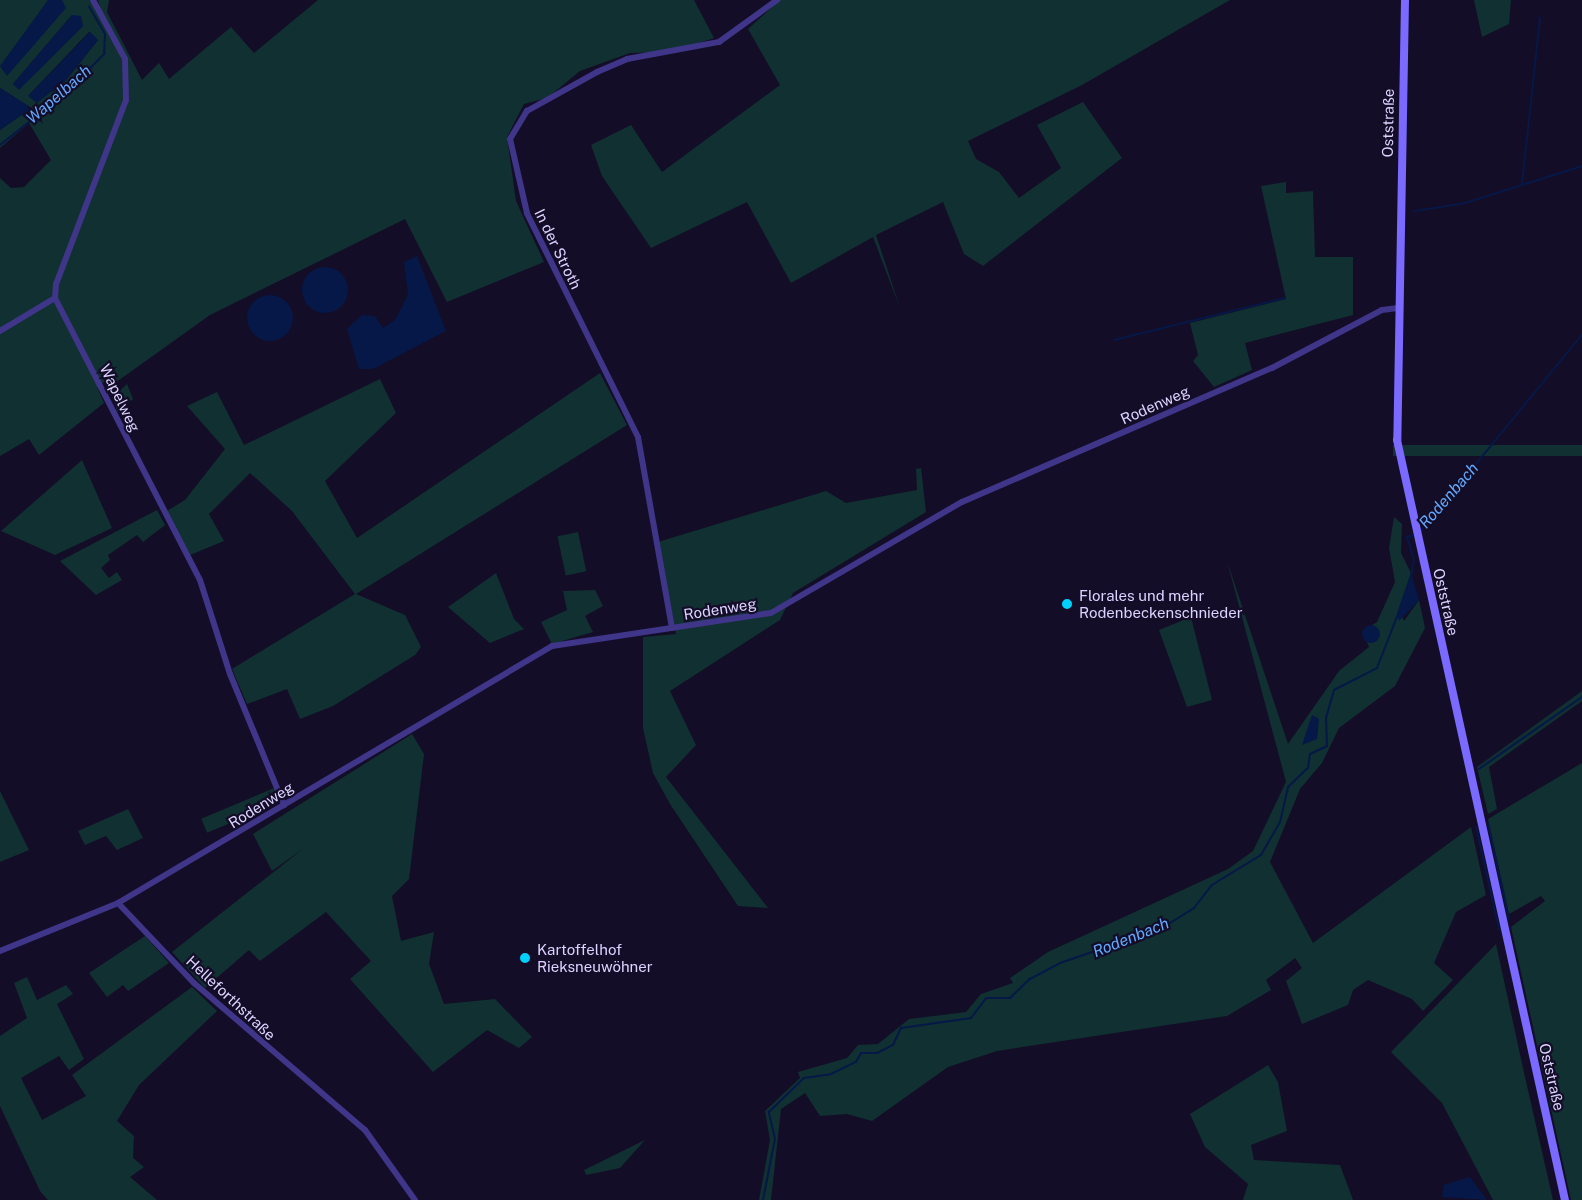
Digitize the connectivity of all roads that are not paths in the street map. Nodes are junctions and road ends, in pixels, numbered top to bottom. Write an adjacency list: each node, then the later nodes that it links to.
1 (777, 0): 7 (street, In der Stroth)
2 (1405, 0): 5 (main road, Oststraße)
3 (94, 3): 4 (street)
4 (55, 298): 6 (street); 8 (street, Wapelweg)
5 (1398, 308): 7 (street, Rodenweg); 12 (main road, Oststraße)
6 (0, 331)
7 (672, 628): 8 (street, Rodenweg)
8 (284, 805): 9 (street, Rodenweg)
9 (118, 903): 10 (street); 11 (street, Helleforthstraße)
10 (0, 951)
11 (415, 1200)
12 (1565, 1200)

